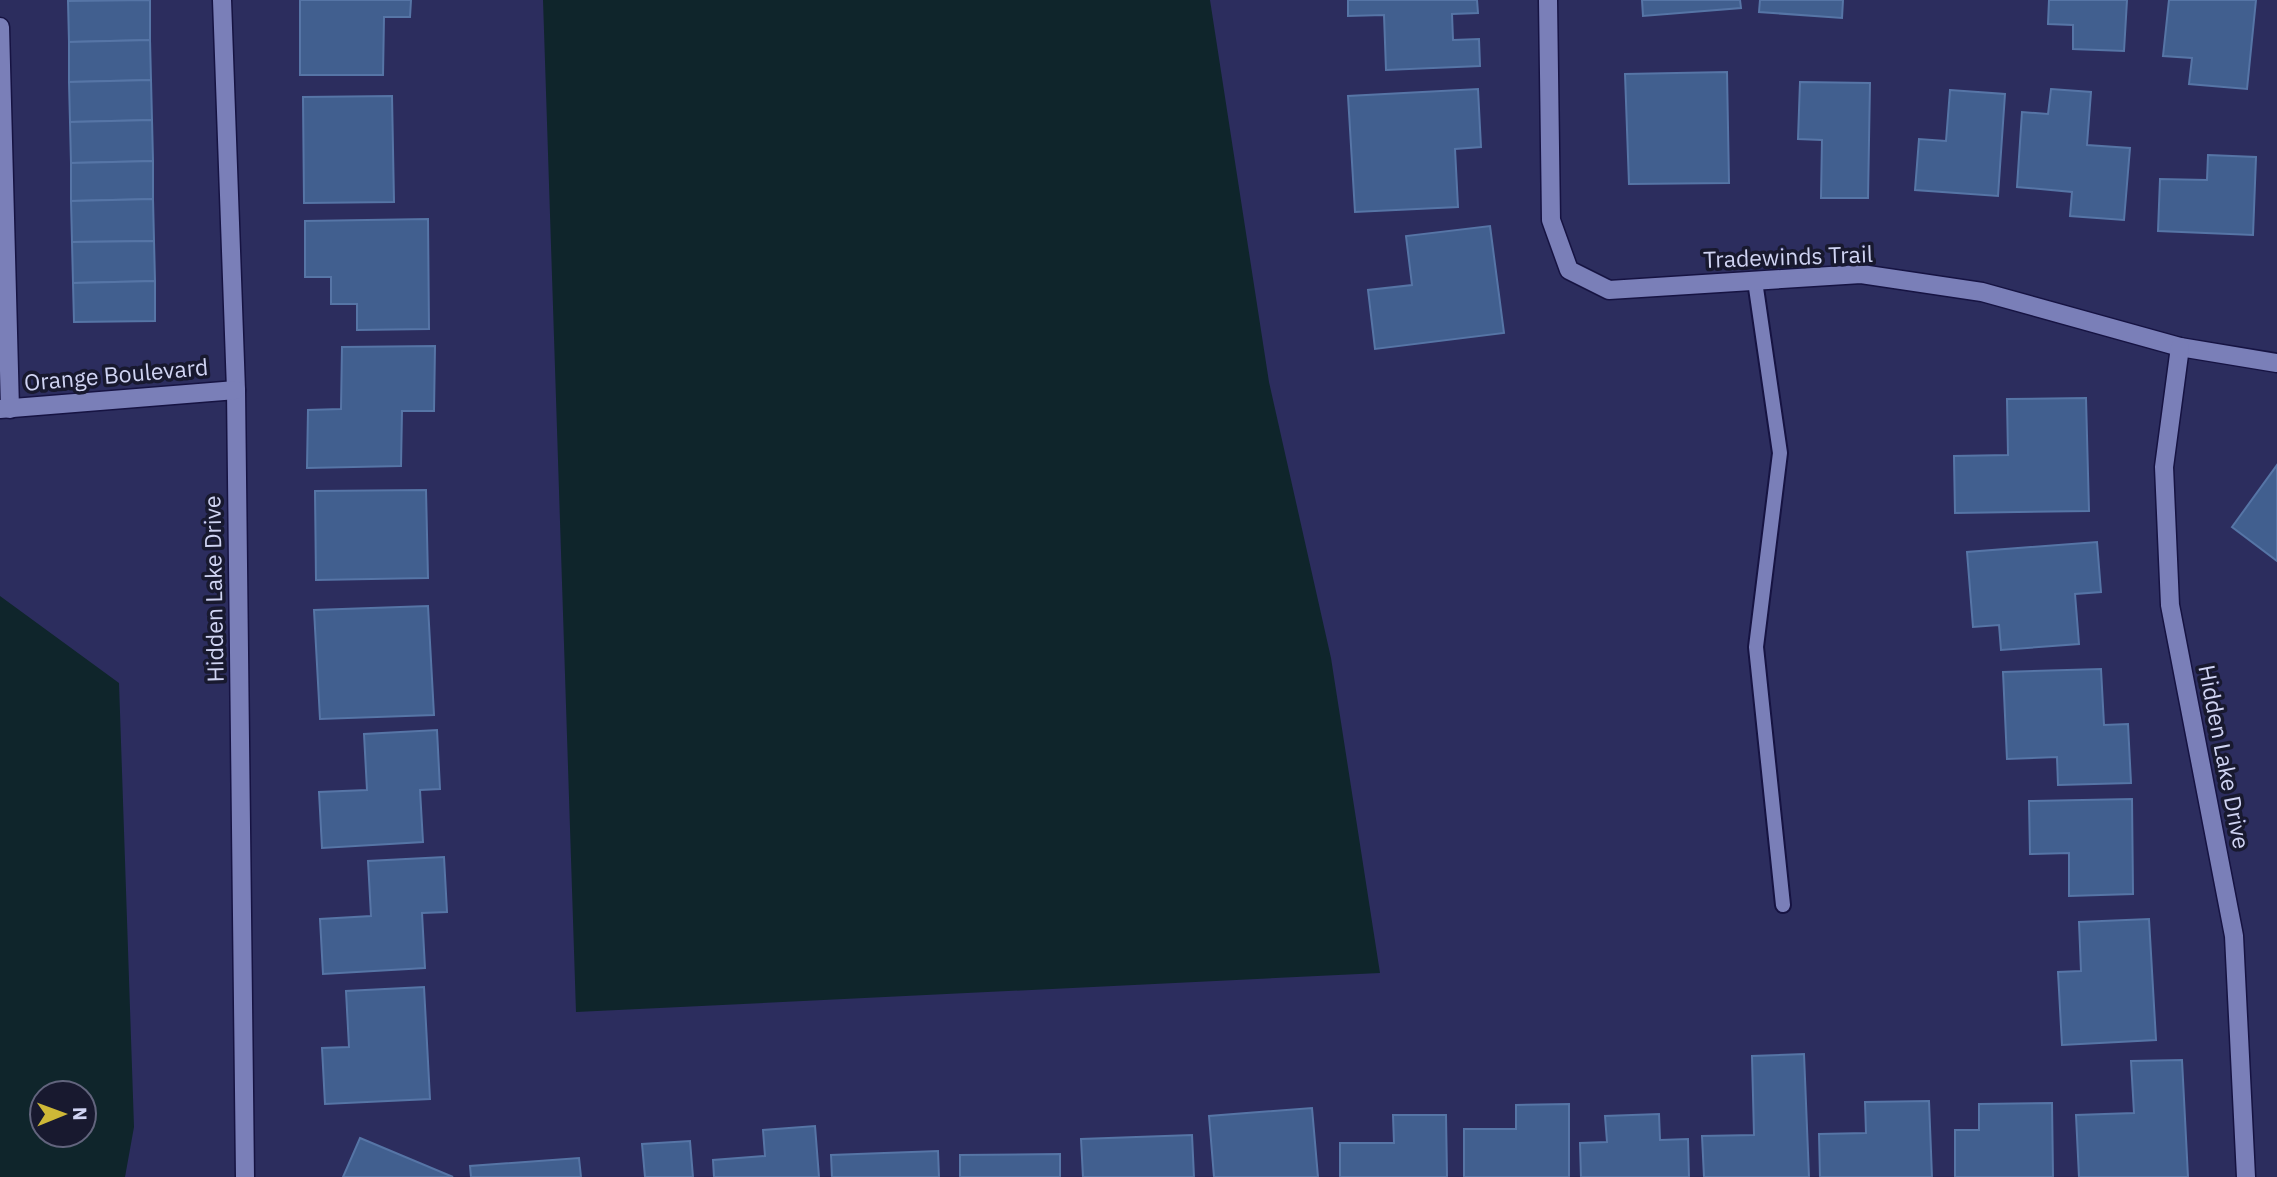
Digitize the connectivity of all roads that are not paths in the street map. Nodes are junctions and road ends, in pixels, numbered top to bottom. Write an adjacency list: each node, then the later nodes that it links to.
1 (222, 0): 7 (street, Hidden Lake Drive)
2 (1548, 0): 4 (street, Tradewinds Trail)
3 (0, 27): 8 (street)
4 (1755, 281): 5 (street, Tradewinds Trail); 9 (lane)
5 (2180, 346): 6 (street, Tradewinds Trail); 11 (street, Hidden Lake Drive)
6 (2277, 363)
7 (236, 390): 8 (street, Orange Boulevard); 10 (street, Hidden Lake Drive)
8 (5, 409)
9 (1783, 905)
10 (244, 1177)
11 (2246, 1177)

